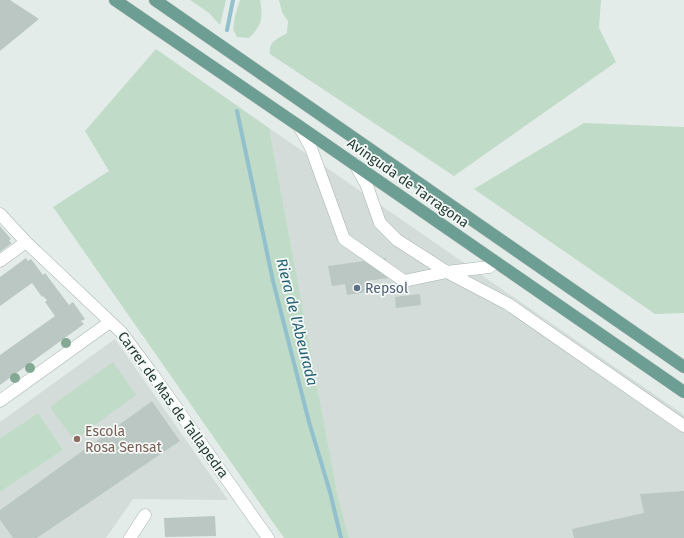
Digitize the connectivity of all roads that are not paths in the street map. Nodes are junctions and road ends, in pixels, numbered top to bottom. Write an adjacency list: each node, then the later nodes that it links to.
1 (115, 0): 3 (main road, Avinguda de Tarragona)
2 (155, 0): 11 (main road, Avinguda de Tarragona)
3 (299, 126): 4 (main road, Avinguda de Tarragona); 9 (street)
4 (355, 164): 8 (main road, Avinguda de Tarragona); 9 (street)
5 (0, 214): 6 (street, Carrer de Mas de Tallapedra)
6 (26, 242): 7 (street); 10 (street, Carrer de Mas de Tallapedra)
7 (0, 261)
8 (496, 262): 9 (street); 12 (main road, Avinguda de Tarragona)
9 (447, 272): 14 (street)
10 (110, 322): 13 (street); 17 (street, Carrer de Mas de Tallapedra)
11 (684, 367)
12 (684, 392)
13 (0, 401)
14 (684, 426)
15 (145, 515): 16 (street)
16 (130, 538)
17 (268, 538)

